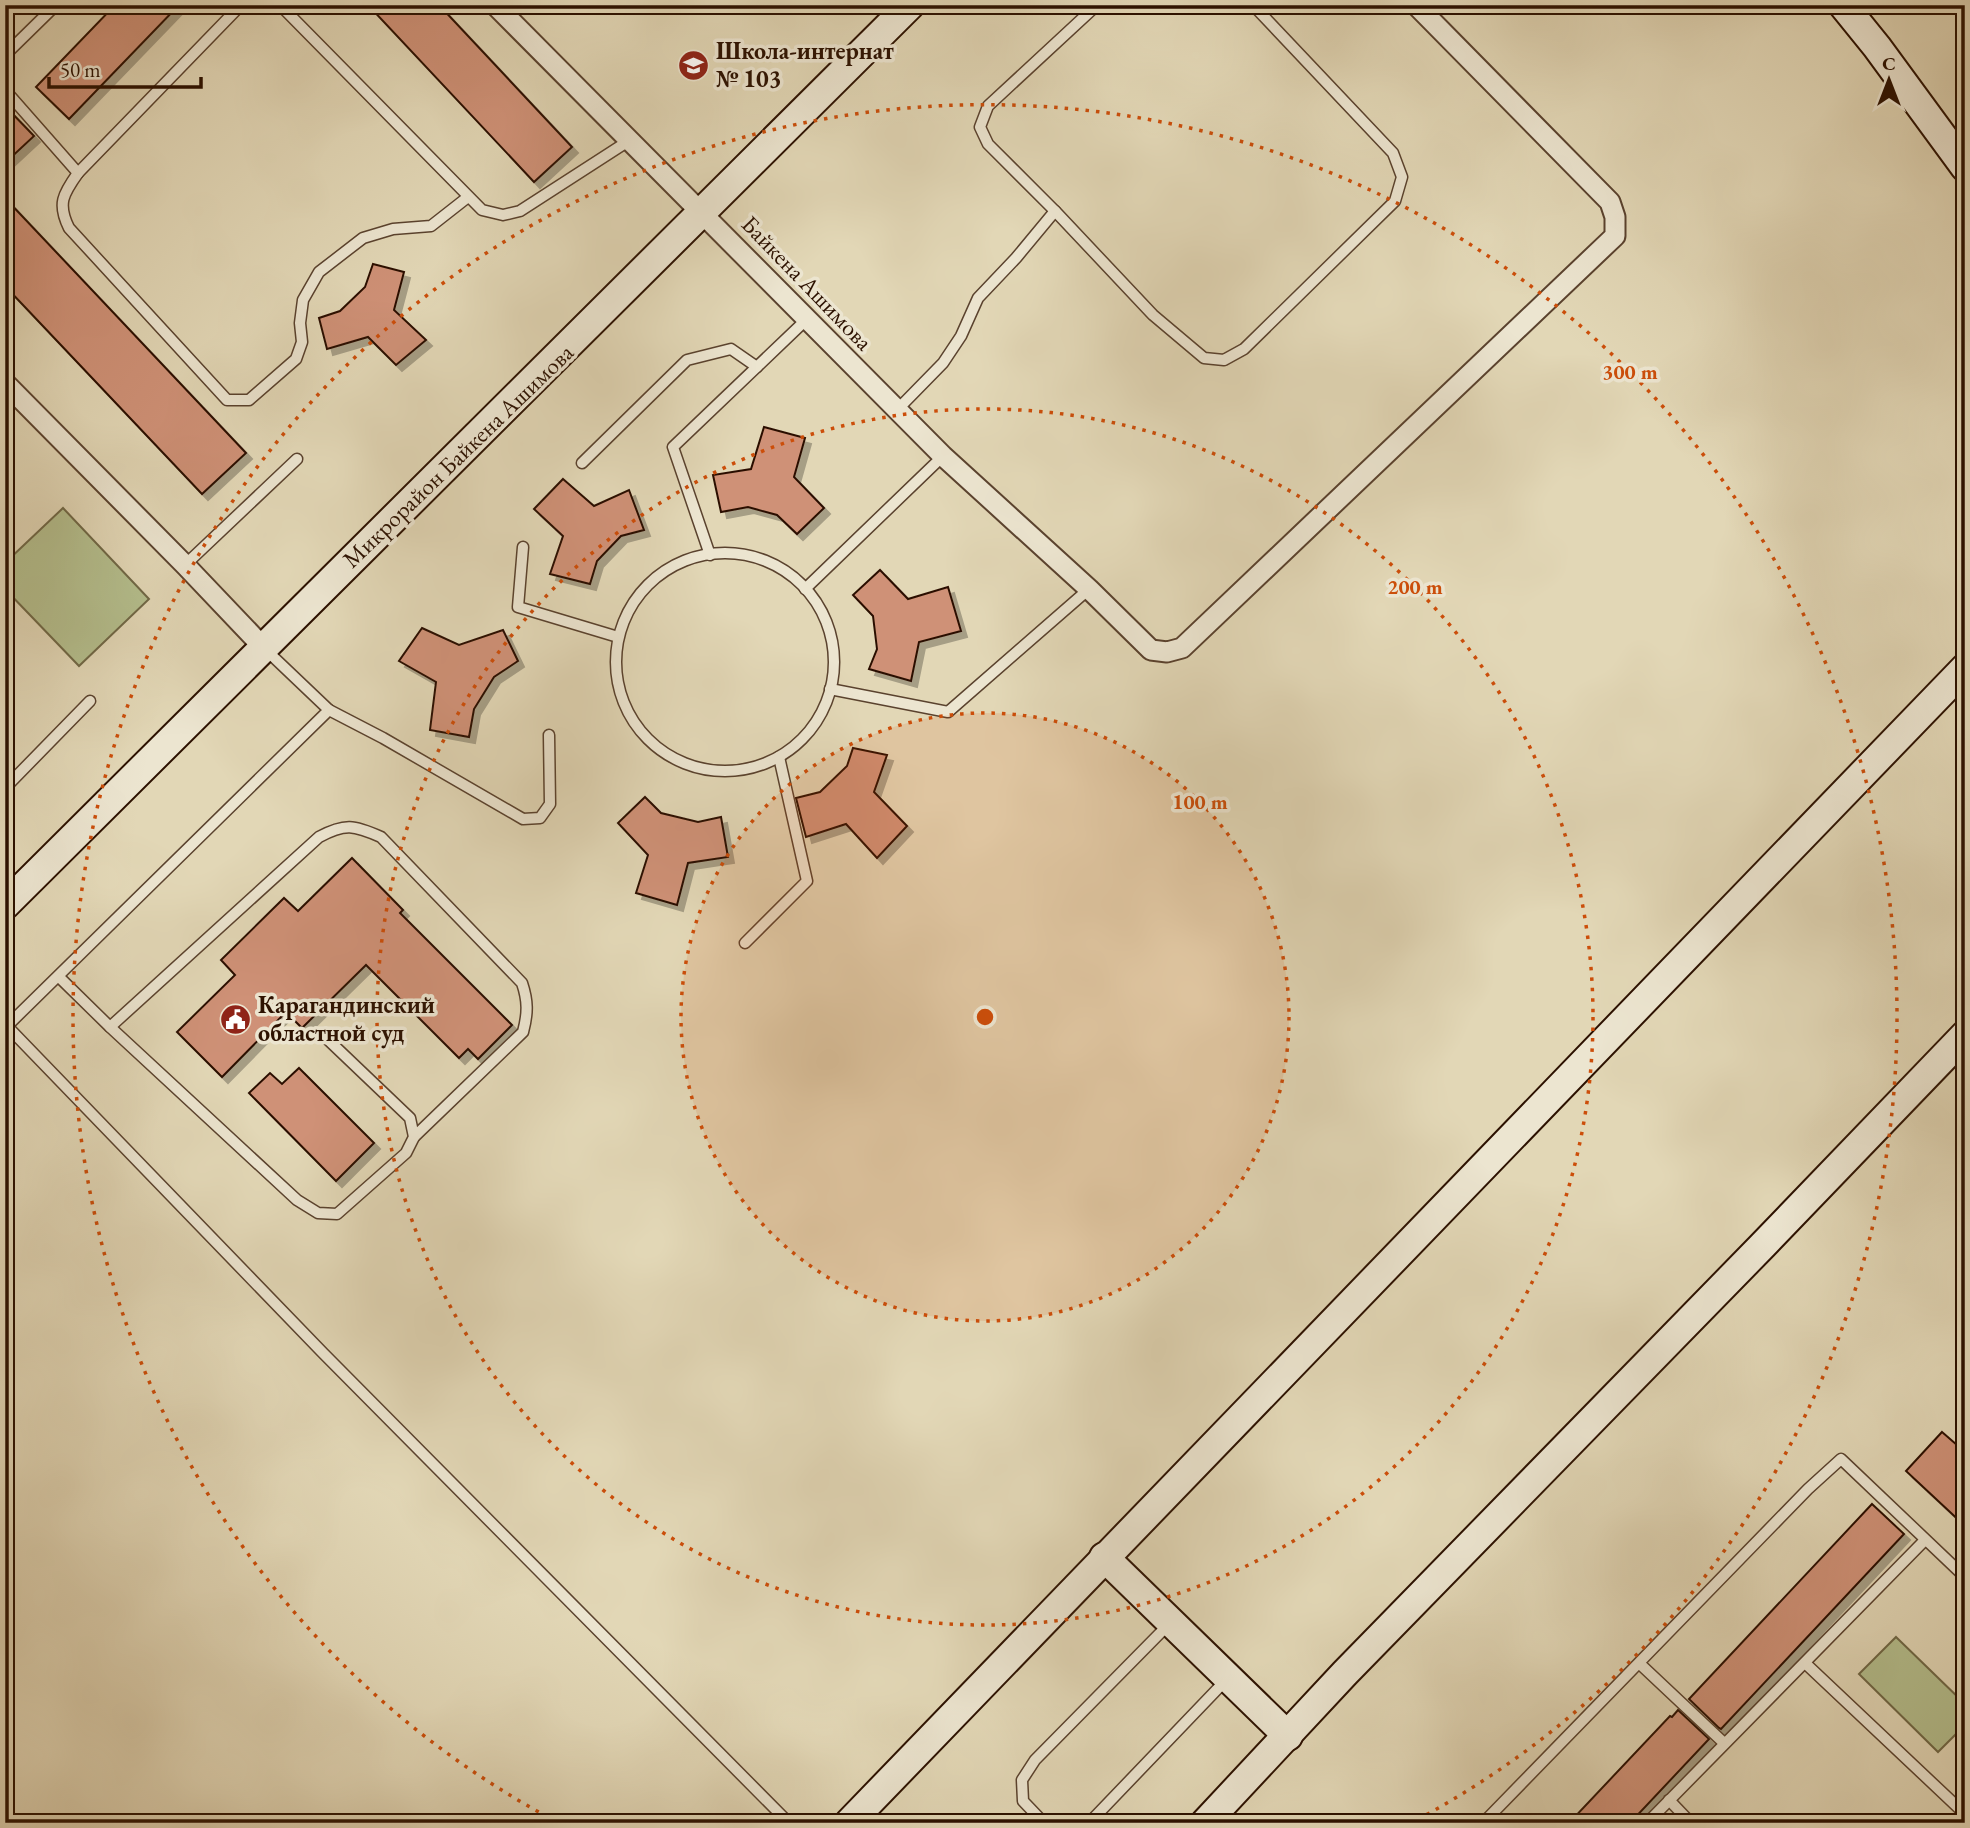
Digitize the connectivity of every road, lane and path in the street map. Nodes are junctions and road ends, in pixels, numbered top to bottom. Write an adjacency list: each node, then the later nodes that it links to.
1 (55, 5): 11 (lane)
2 (241, 5): 10 (lane)
3 (280, 5): 16 (lane)
4 (495, 5): 13 (street, Байкена Ашимова)
5 (909, 5): 18 (main road, Микрорайон Байкена Ашимова)
6 (1097, 5): 17 (lane)
7 (1253, 5): 17 (lane)
8 (1416, 5): 30 (street, Байкена Ашимова)
9 (1843, 5): 14 (main road)
10 (229, 9): 15 (lane)
11 (5, 55)
12 (5, 90): 15 (lane)
13 (631, 140): 16 (lane); 18 (street, Байкена Ашимова)
14 (1965, 167)
15 (78, 173): 16 (lane)
16 (468, 197)
17 (1055, 211): 22 (lane)
18 (703, 213): 19 (street, Байкена Ашимова); 32 (main road, Микрорайон Байкена Ашимова)
19 (807, 319): 20 (lane); 22 (street, Байкена Ашимова)
20 (757, 367): 25 (lane); 27 (lane)
21 (5, 383): 28 (street)
22 (897, 410): 23 (street, Байкена Ашимова)
23 (943, 456): 29 (lane); 30 (street, Байкена Ашимова)
24 (297, 459): 28 (lane)
25 (582, 463)
26 (523, 547): 31 (lane)
27 (709, 555): 29 (lane); 31 (lane)
28 (185, 565): 32 (street)
29 (805, 589): 34 (lane)
30 (1089, 589): 34 (lane)
31 (618, 637): 38 (lane)
32 (263, 647): 36 (lane); 40 (main road, Микрорайон Байкена Ашимова)
33 (1965, 668): 49 (main road)
34 (830, 689): 38 (lane)
35 (90, 701): 39 (lane)
36 (329, 710): 37 (lane); 42 (lane)
37 (549, 735)
38 (779, 757): 41 (lane)
39 (5, 788)
40 (5, 905)
41 (745, 943)
42 (59, 977): 43 (lane); 44 (lane)
43 (6, 1025): 59 (lane)
44 (110, 1027): 47 (lane); 47 (lane)
45 (323, 1035): 47 (lane)
46 (1965, 1035): 55 (main road)
47 (414, 1137)
48 (1925, 1540): 50 (lane); 52 (lane); 53 (lane)
49 (1104, 1557): 51 (main road); 60 (main road)
50 (1965, 1577)
51 (1171, 1622): 54 (main road); 61 (lane)
52 (1805, 1663): 56 (lane); 58 (lane)
53 (1640, 1664): 56 (lane); 64 (lane)
54 (1228, 1678): 55 (main road); 62 (lane)
55 (1288, 1736): 63 (main road)
56 (1724, 1743): 57 (lane)
57 (1669, 1800): 65 (lane); 66 (lane)
58 (1965, 1814)
59 (789, 1823)
60 (849, 1823)
61 (1044, 1823)
62 (1089, 1823)
63 (1205, 1823)
64 (1483, 1823)
65 (1647, 1823)
66 (1691, 1823)

